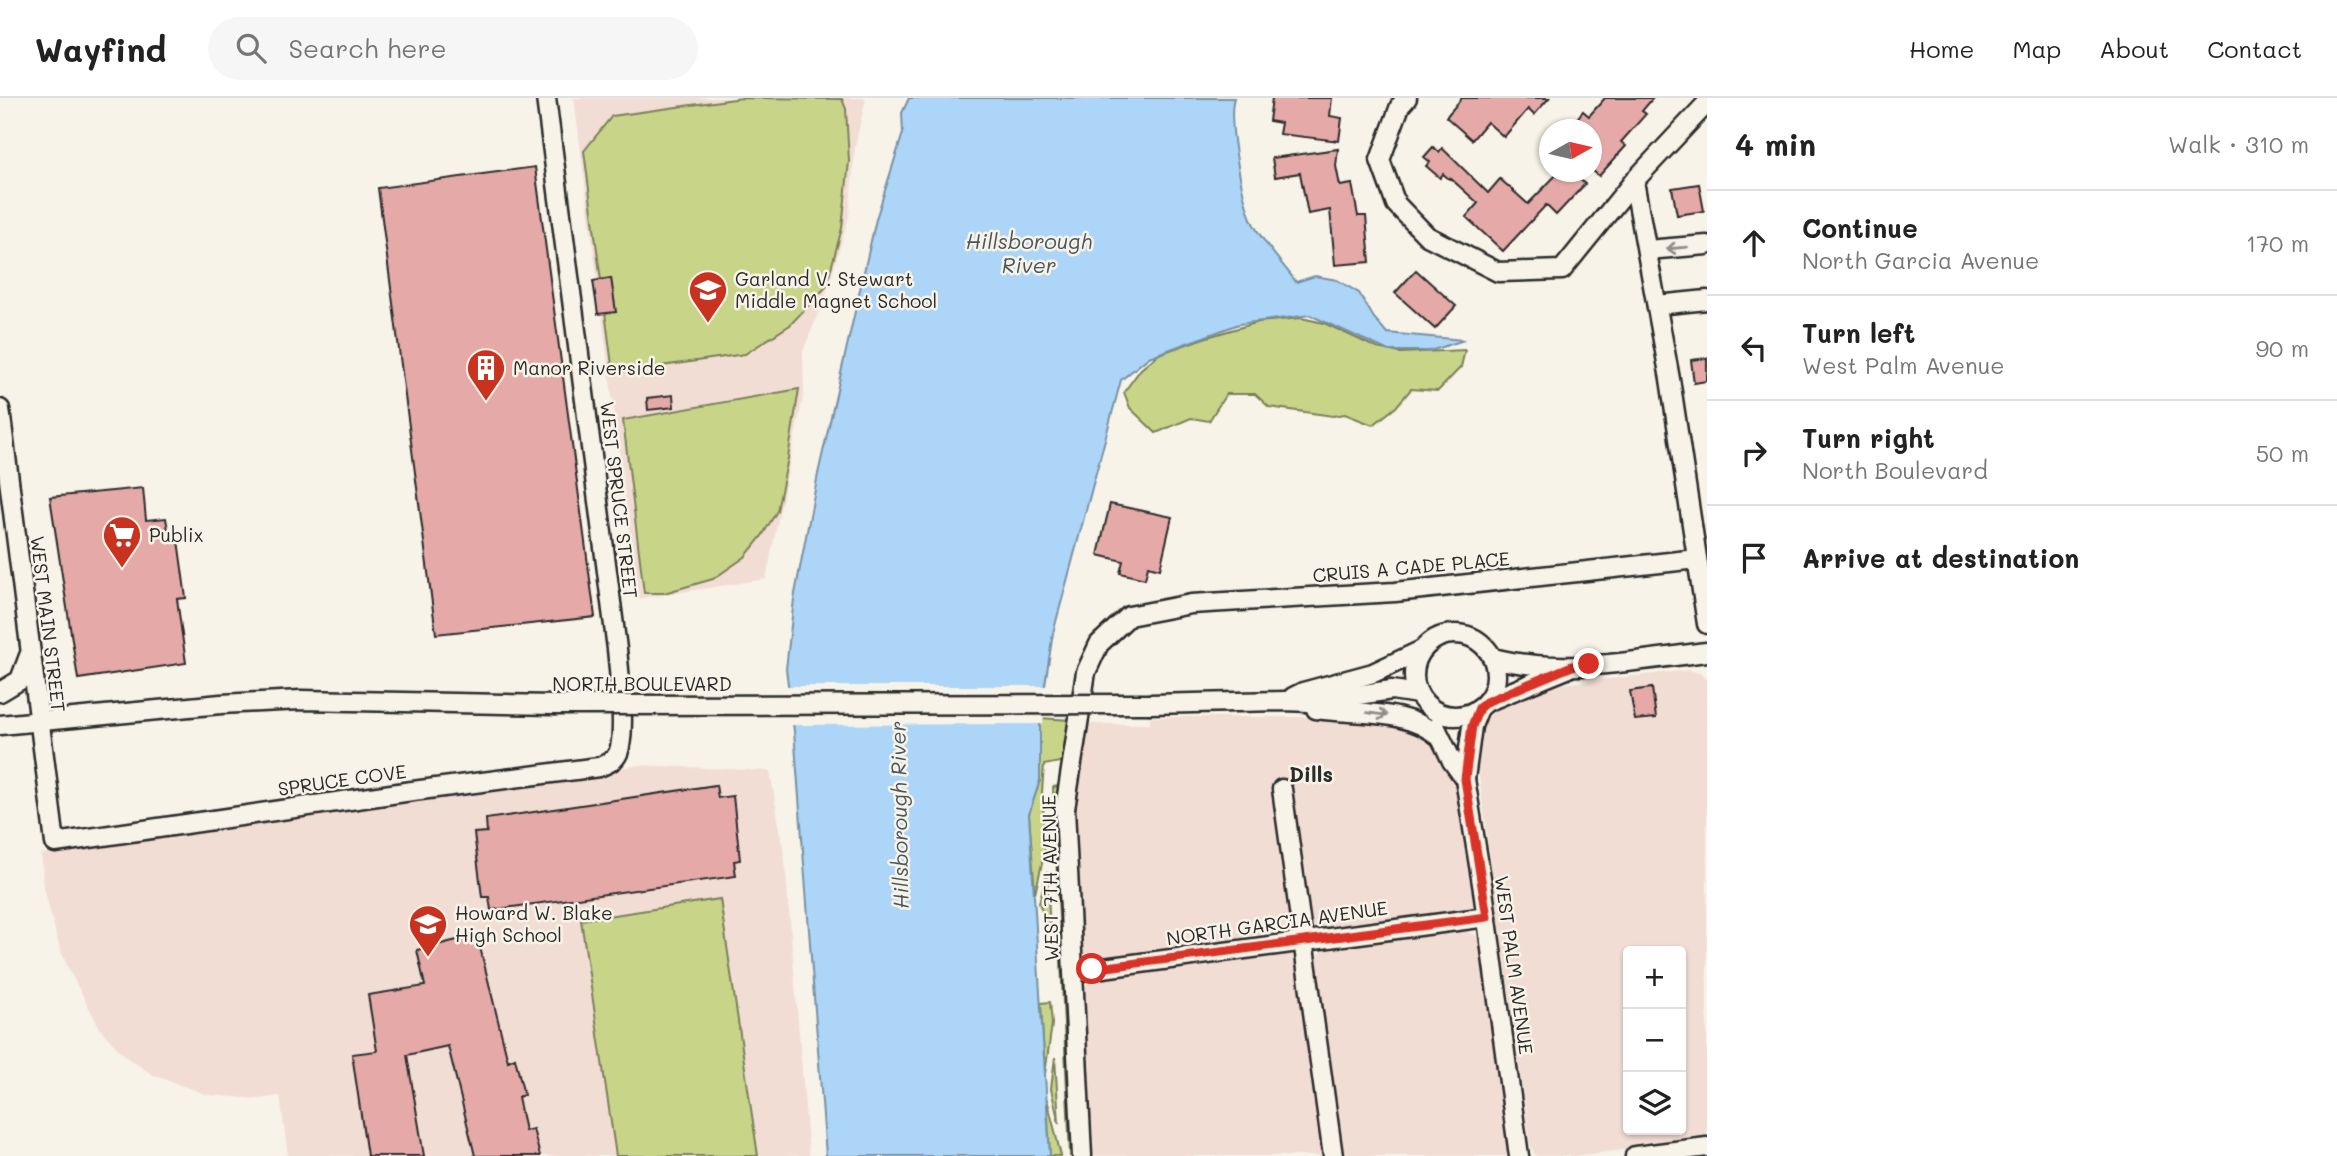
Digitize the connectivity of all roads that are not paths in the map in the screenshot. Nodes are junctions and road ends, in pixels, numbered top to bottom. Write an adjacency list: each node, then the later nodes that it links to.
1 (546, 98): 25 (street, WEST SPRUCE STREET)
2 (1407, 98): 4 (street)
3 (1707, 103): 4 (street)
4 (1634, 181): 6 (street)
5 (1707, 245): 6 (street, one-way to 6)
6 (1647, 250): 8 (street)
7 (1707, 300): 8 (street)
8 (1657, 304): 10 (street)
9 (0, 409): 13 (street, WEST MAIN STREET)
10 (1697, 559): 11 (street, CRUIS A CADE PLACE); 12 (street)
11 (1129, 616): 31 (street, WEST 7TH AVENUE)
12 (1707, 624)
13 (31, 649): 18 (street); 22 (street, WEST MAIN STREET)
14 (1420, 651): 16 (street); 19 (street); 20 (street, NORTH BOULEVARD)
15 (1707, 652): 17 (street)
16 (1493, 658): 17 (street); 21 (street)
17 (1572, 666): 21 (street)
18 (0, 692)
19 (1422, 699): 20 (street, NORTH BOULEVARD); 21 (street); 24 (street, WEST PALM AVENUE)
20 (1285, 701): 22 (street, NORTH BOULEVARD, bridge); 24 (street, one-way to 24)
21 (1483, 705): 26 (street, WEST PALM AVENUE)
22 (39, 722): 23 (street, NORTH BOULEVARD); 28 (street, WEST MAIN STREET)
23 (0, 726)
24 (1440, 737): 26 (street, WEST PALM AVENUE)
25 (620, 742): 28 (street, SPRUCE COVE)
26 (1465, 779): 29 (street, WEST PALM AVENUE)
27 (1282, 789): 30 (street)
28 (55, 844)
29 (1487, 917): 30 (street, NORTH GARCIA AVENUE); 35 (street, WEST PALM AVENUE)
30 (1303, 941): 31 (street, NORTH GARCIA AVENUE); 34 (street)
31 (1073, 972): 33 (street, WEST 7TH AVENUE)
32 (1707, 1147): 36 (street)
33 (1082, 1156)
34 (1334, 1156)
35 (1519, 1156)
36 (1635, 1156)

